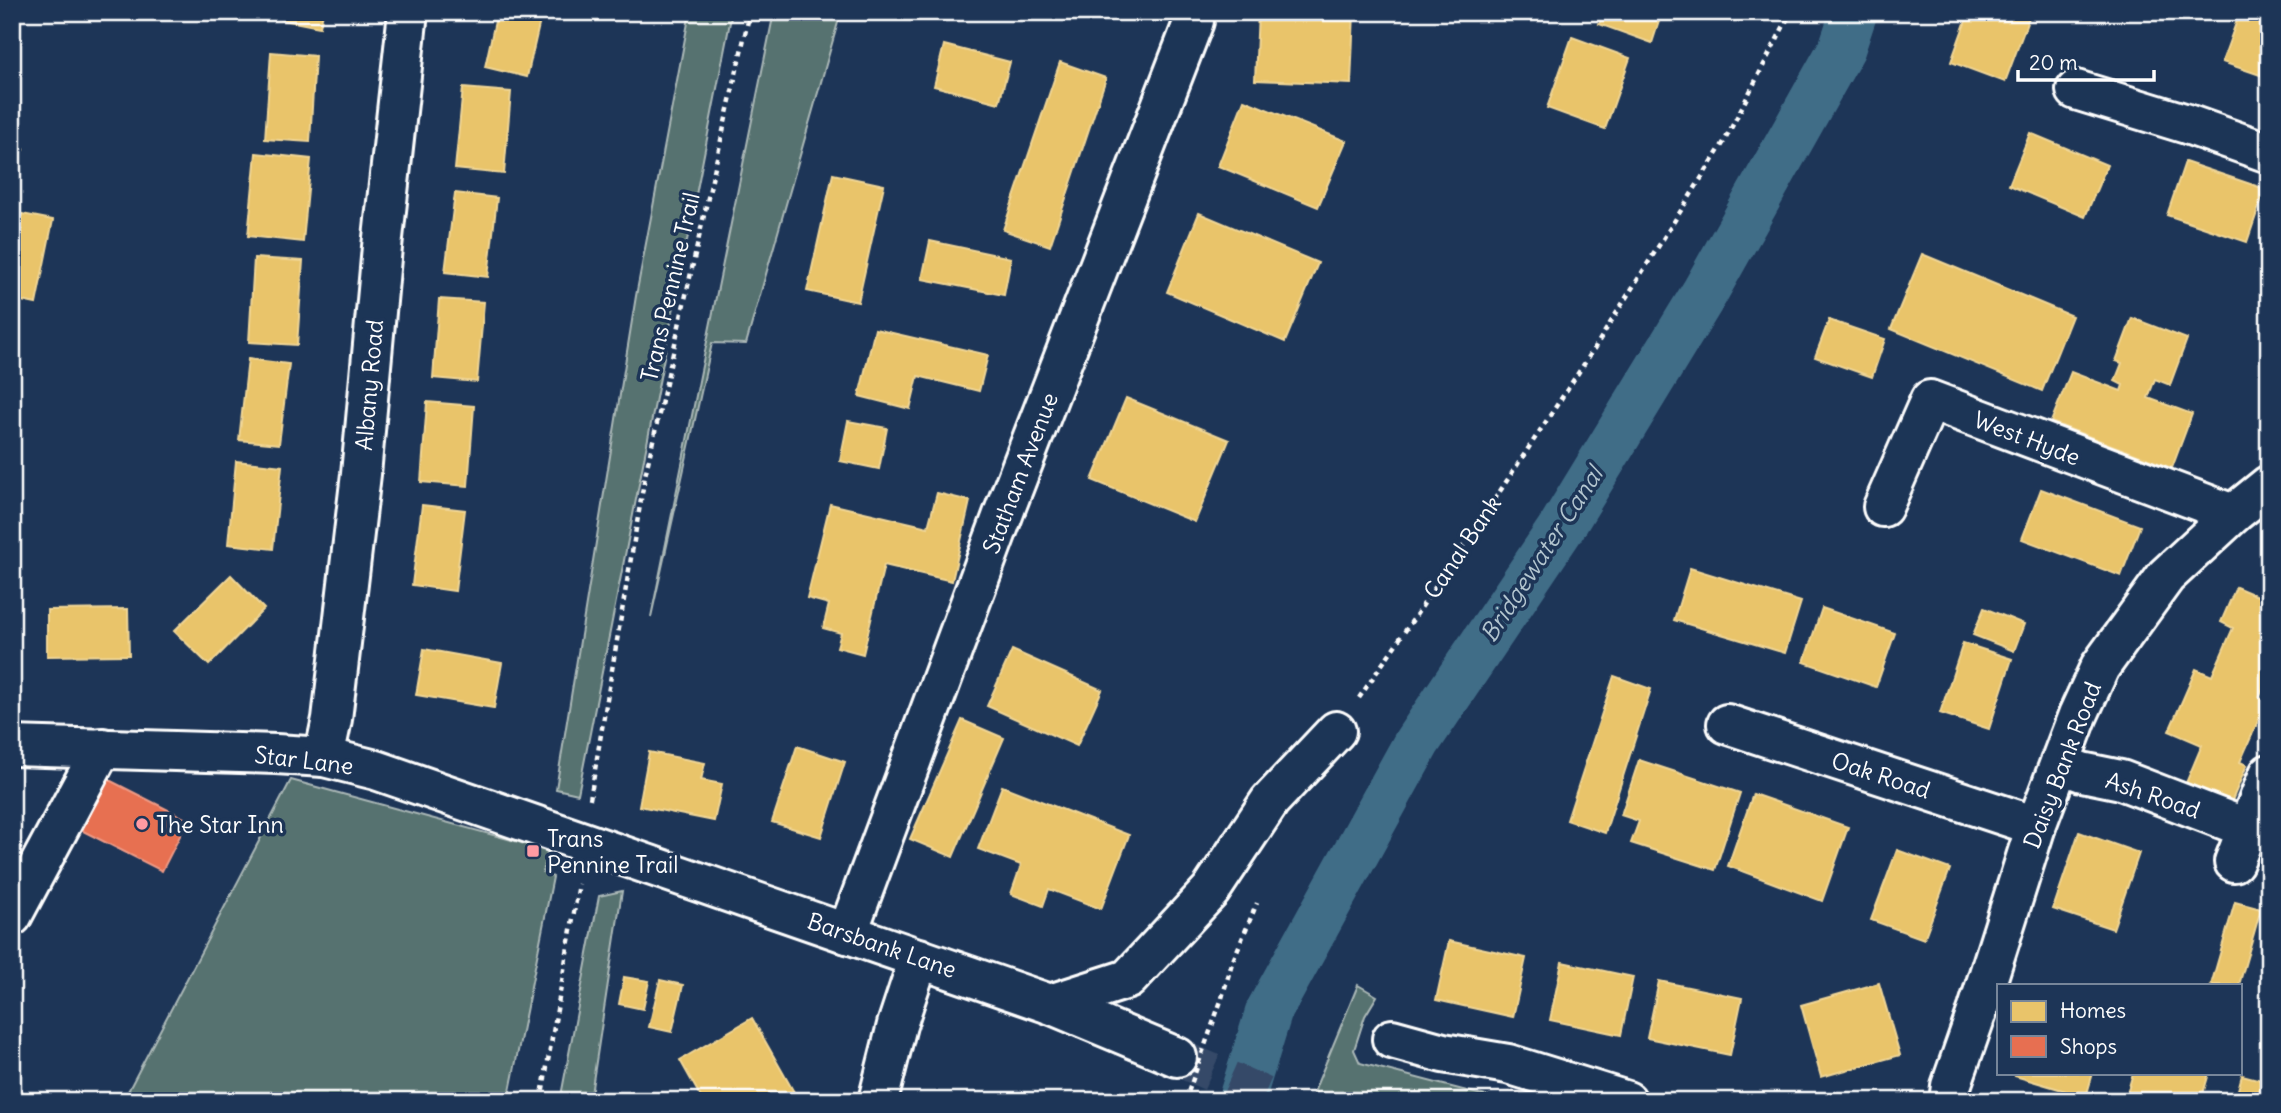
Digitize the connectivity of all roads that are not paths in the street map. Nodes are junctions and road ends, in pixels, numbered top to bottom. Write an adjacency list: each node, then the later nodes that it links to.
1 (408, 12): 12 (street, Albany Road)
2 (1194, 12): 18 (street, Statham Avenue)
3 (2076, 90): 4 (street)
4 (2269, 153)
5 (2269, 485): 7 (street, Daisy Bank Road)
6 (1883, 507): 7 (street, West Hyde)
7 (2233, 514): 13 (street, Daisy Bank Road)
8 (1727, 724): 16 (street, Oak Road)
9 (1336, 732): 20 (street)
10 (12, 746): 11 (street, Star Lane)
11 (102, 748): 12 (street, Star Lane); 17 (street)
12 (324, 757): 15 (street, Star Lane)
13 (2060, 764): 14 (street, Ash Road); 16 (street, Daisy Bank Road)
14 (2269, 774)
15 (586, 824): 18 (street, Barsbank Lane)
16 (2036, 826): 25 (street, Daisy Bank Road)
17 (12, 916)
18 (848, 934): 19 (street, Barsbank Lane)
19 (919, 958): 20 (street, Barsbank Lane); 23 (street)
20 (1051, 1004): 22 (street, Barsbank Lane)
21 (1392, 1039): 24 (street)
22 (1177, 1057)
23 (878, 1101)
24 (1627, 1101)
25 (1949, 1101)

